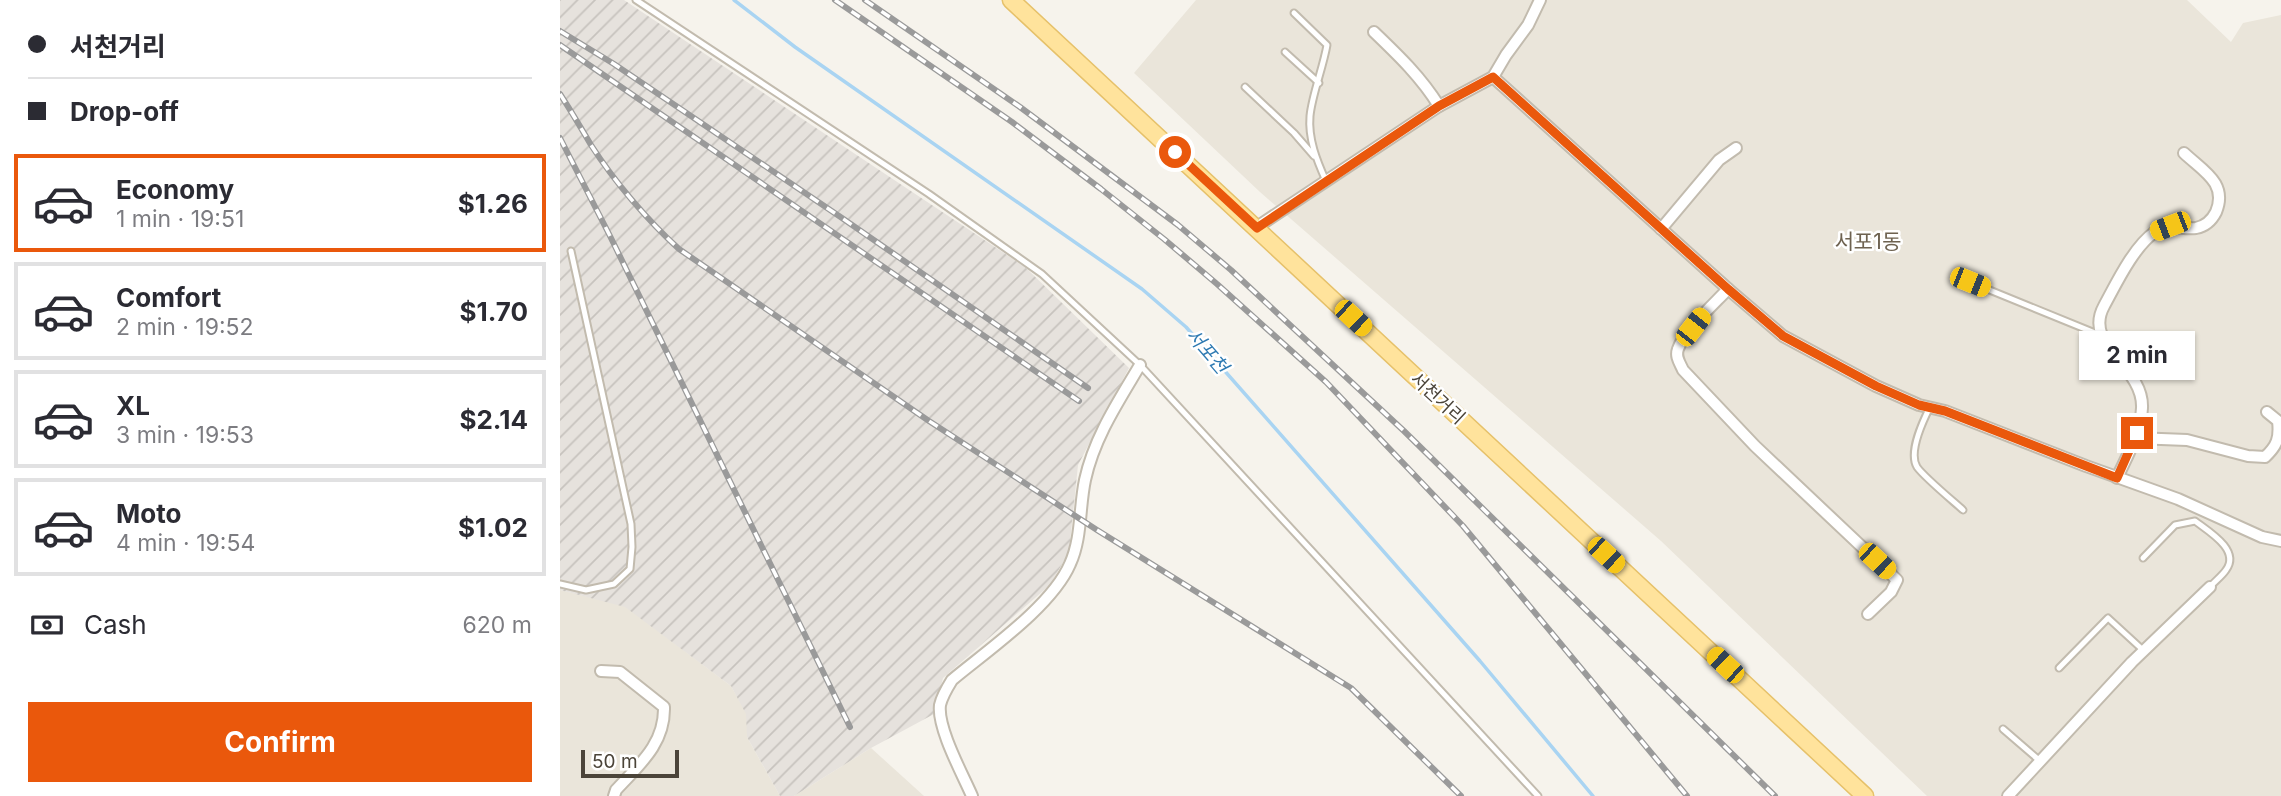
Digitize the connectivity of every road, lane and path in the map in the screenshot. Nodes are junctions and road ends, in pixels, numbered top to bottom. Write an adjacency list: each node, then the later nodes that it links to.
1 (636, 0): 21 (lane)
2 (1011, 0): 15 (main road, 서천거리)
3 (1540, 0): 7 (street)
4 (1294, 13): 8 (lane)
5 (1374, 32): 10 (street)
6 (1285, 52): 8 (lane)
7 (1493, 77): 10 (street); 16 (street)
8 (1319, 83): 13 (lane)
9 (1245, 87): 13 (lane)
10 (1439, 106): 14 (street)
11 (1736, 148): 16 (street)
12 (2184, 153): 20 (street)
13 (1316, 158): 14 (lane)
14 (1326, 181): 15 (street)
15 (1257, 228): 40 (main road, 서천거리)
16 (1661, 229): 19 (street)
17 (571, 251): 29 (lane)
18 (1970, 282): 20 (lane)
19 (1728, 289): 22 (street); 31 (street)
20 (2100, 335): 24 (street)
21 (1140, 365): 38 (street); 39 (lane)
22 (1930, 407): 25 (street); 26 (lane)
23 (2267, 412): 24 (street)
24 (2135, 438): 25 (street)
25 (2117, 478): 27 (street)
26 (1963, 510)
27 (2281, 541)
28 (2143, 558): 30 (lane)
29 (560, 584)
30 (2210, 587): 32 (street)
31 (1868, 614)
32 (2144, 651): 33 (lane); 36 (street)
33 (2059, 668)
34 (601, 671): 37 (street)
35 (2003, 729): 36 (lane)
36 (2040, 761): 41 (street)
37 (614, 796)
38 (972, 796)
39 (1538, 796)
40 (1864, 796)
41 (2008, 796)

